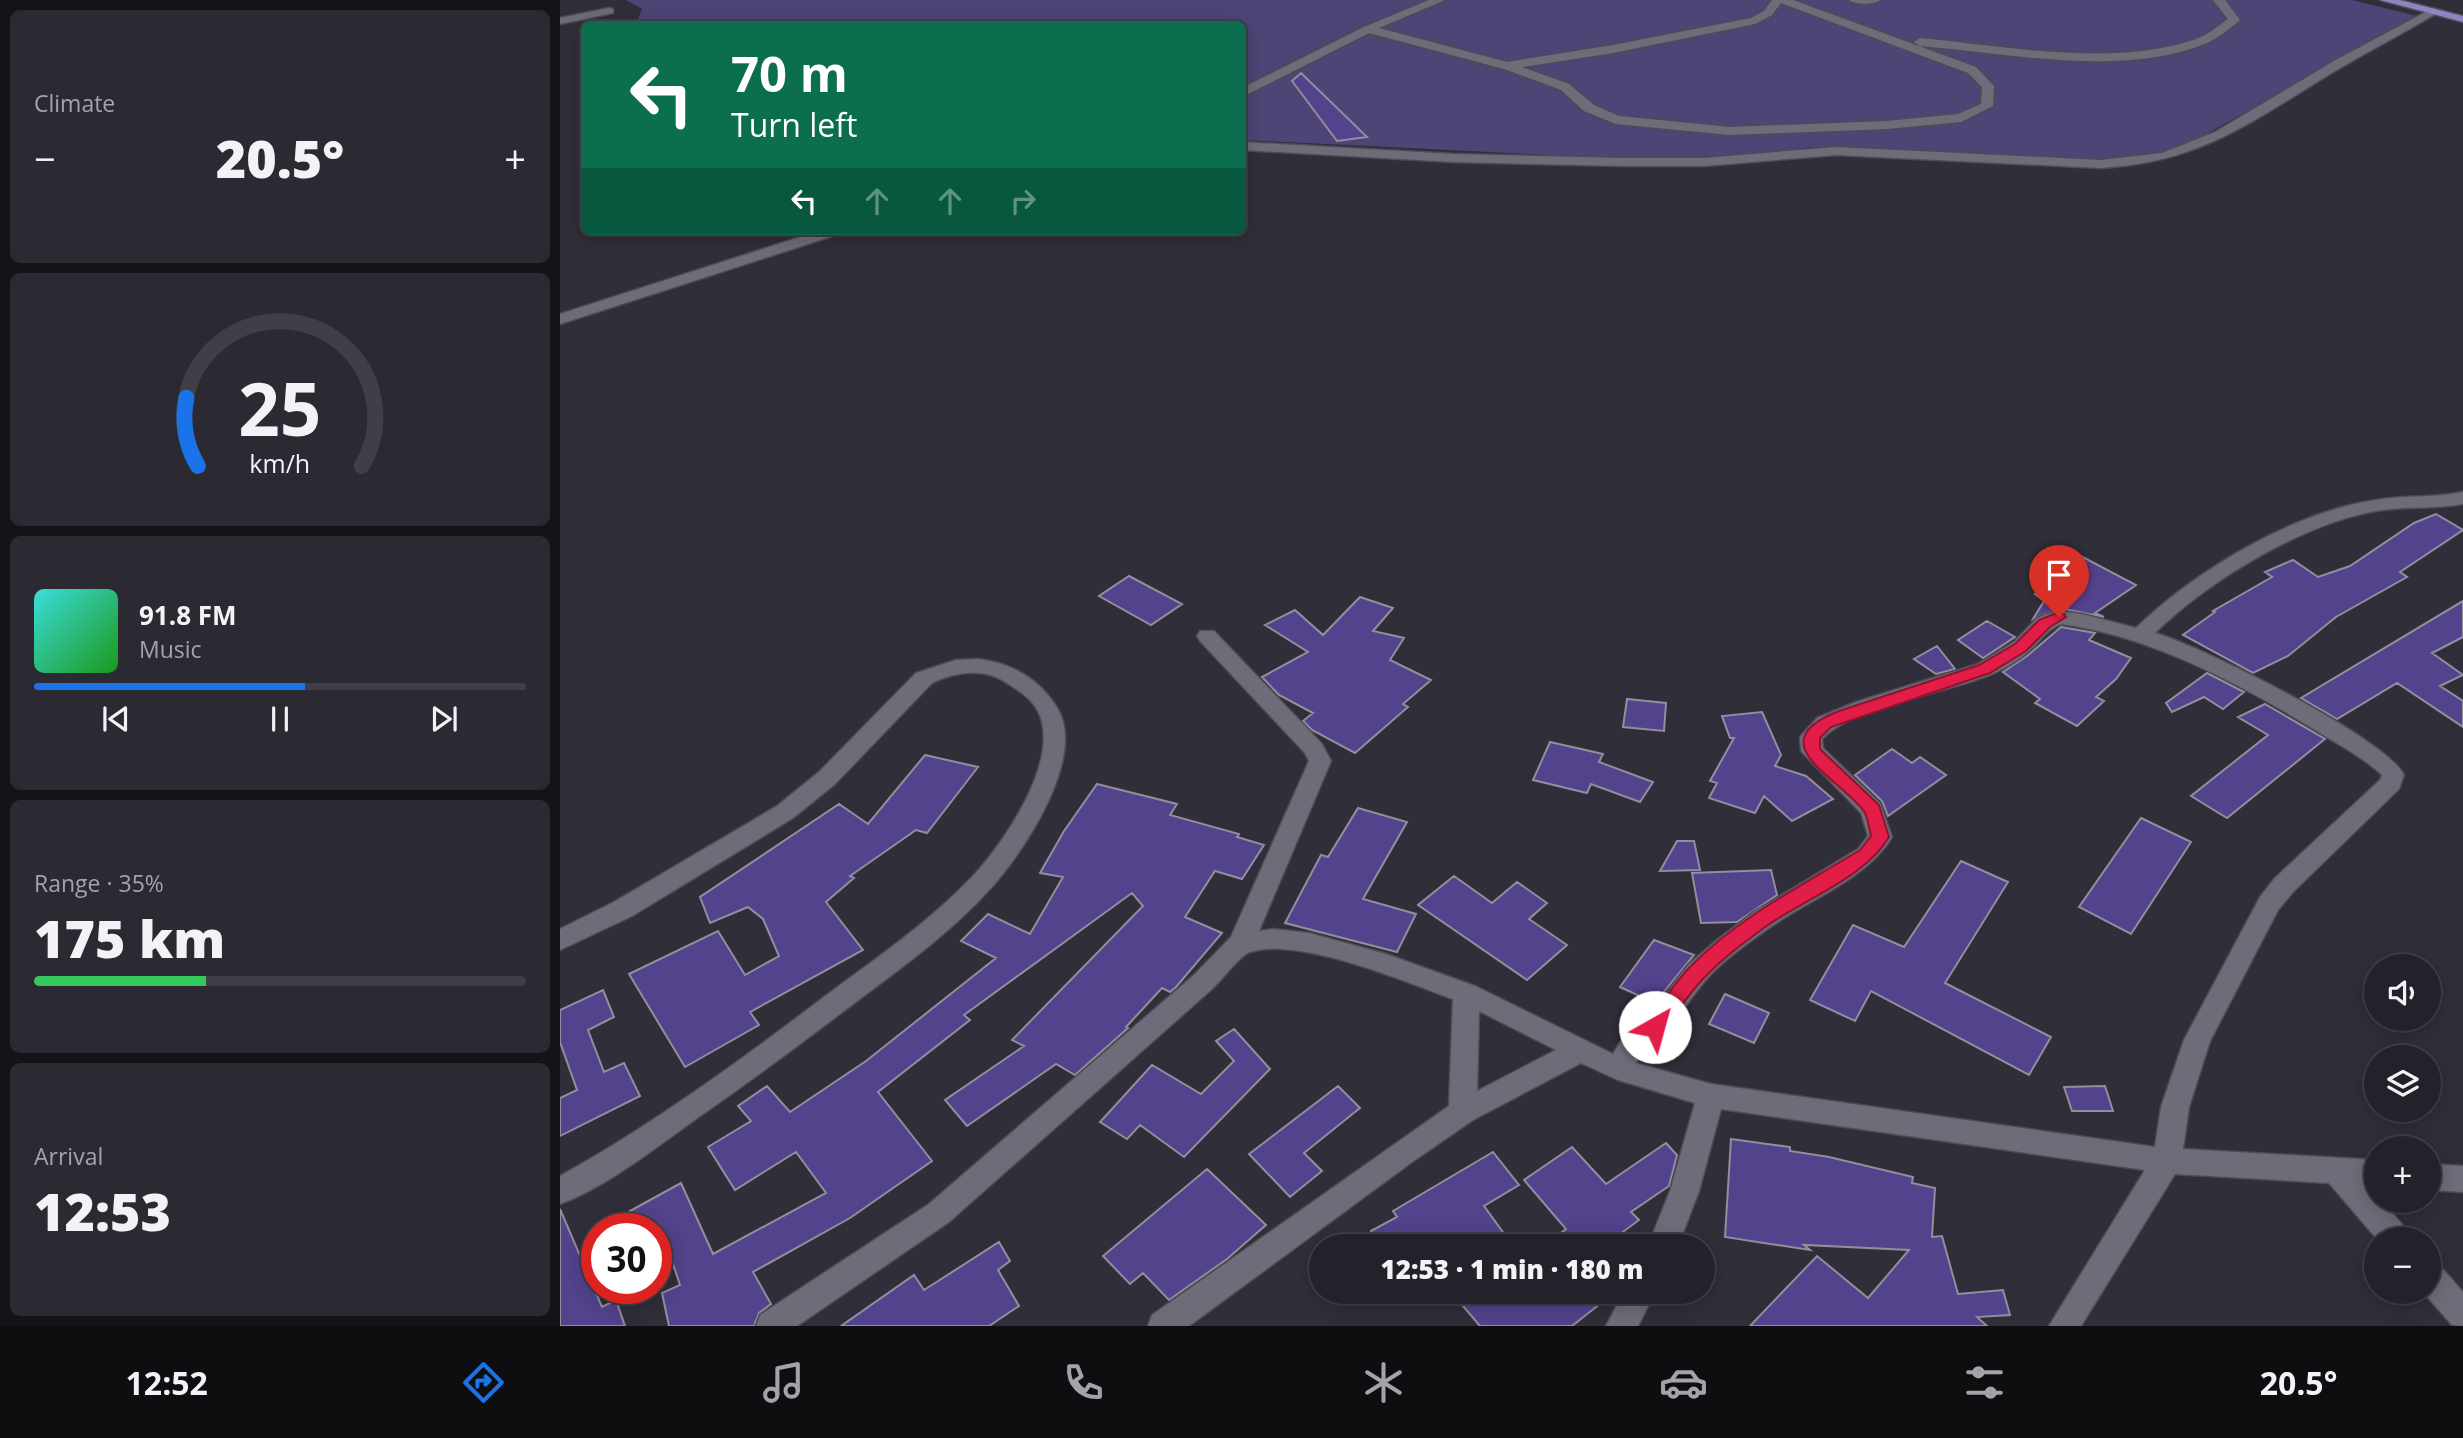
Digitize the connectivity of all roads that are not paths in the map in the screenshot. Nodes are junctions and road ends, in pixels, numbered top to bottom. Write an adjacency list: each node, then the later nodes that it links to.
1 (1439, 0): 13 (street)
2 (1780, 0): 14 (street); 15 (street)
3 (1855, 0): 4 (street)
4 (1874, 0)
5 (2219, 0): 14 (street)
6 (2386, 0): 9 (main road)
7 (594, 1): 8 (street)
8 (609, 11): 11 (street); 12 (street)
9 (2433, 11): 10 (main road); 17 (street)
10 (2463, 19)
11 (560, 21)
12 (606, 21)
13 (1368, 29): 15 (street); 16 (street)
14 (1897, 40): 15 (street)
15 (1508, 66)
16 (1246, 91)
17 (1246, 146)
18 (822, 235): 19 (street)
19 (560, 319)
20 (2463, 498): 21 (street)
21 (2141, 635): 27 (street); 30 (street)
22 (1208, 636): 24 (street)
23 (560, 940): 35 (street)
24 (1241, 943): 25 (street); 41 (street)
25 (1466, 993): 26 (street); 29 (street)
26 (1581, 1050): 27 (street); 29 (street)
27 (1618, 1069): 28 (street)
28 (1711, 1096): 30 (street); 37 (street)
29 (1464, 1112): 42 (street)
30 (2167, 1161): 31 (street); 44 (street)
31 (2336, 1171): 32 (street); 36 (street)
32 (2364, 1172)
33 (2441, 1178): 34 (street)
34 (2463, 1179)
35 (560, 1191)
36 (2385, 1227)
37 (1669, 1234)
38 (2441, 1290): 40 (street)
39 (1633, 1304): 43 (street)
40 (2463, 1315)
41 (771, 1326)
42 (1163, 1326)
43 (1621, 1326)
44 (2064, 1326)

